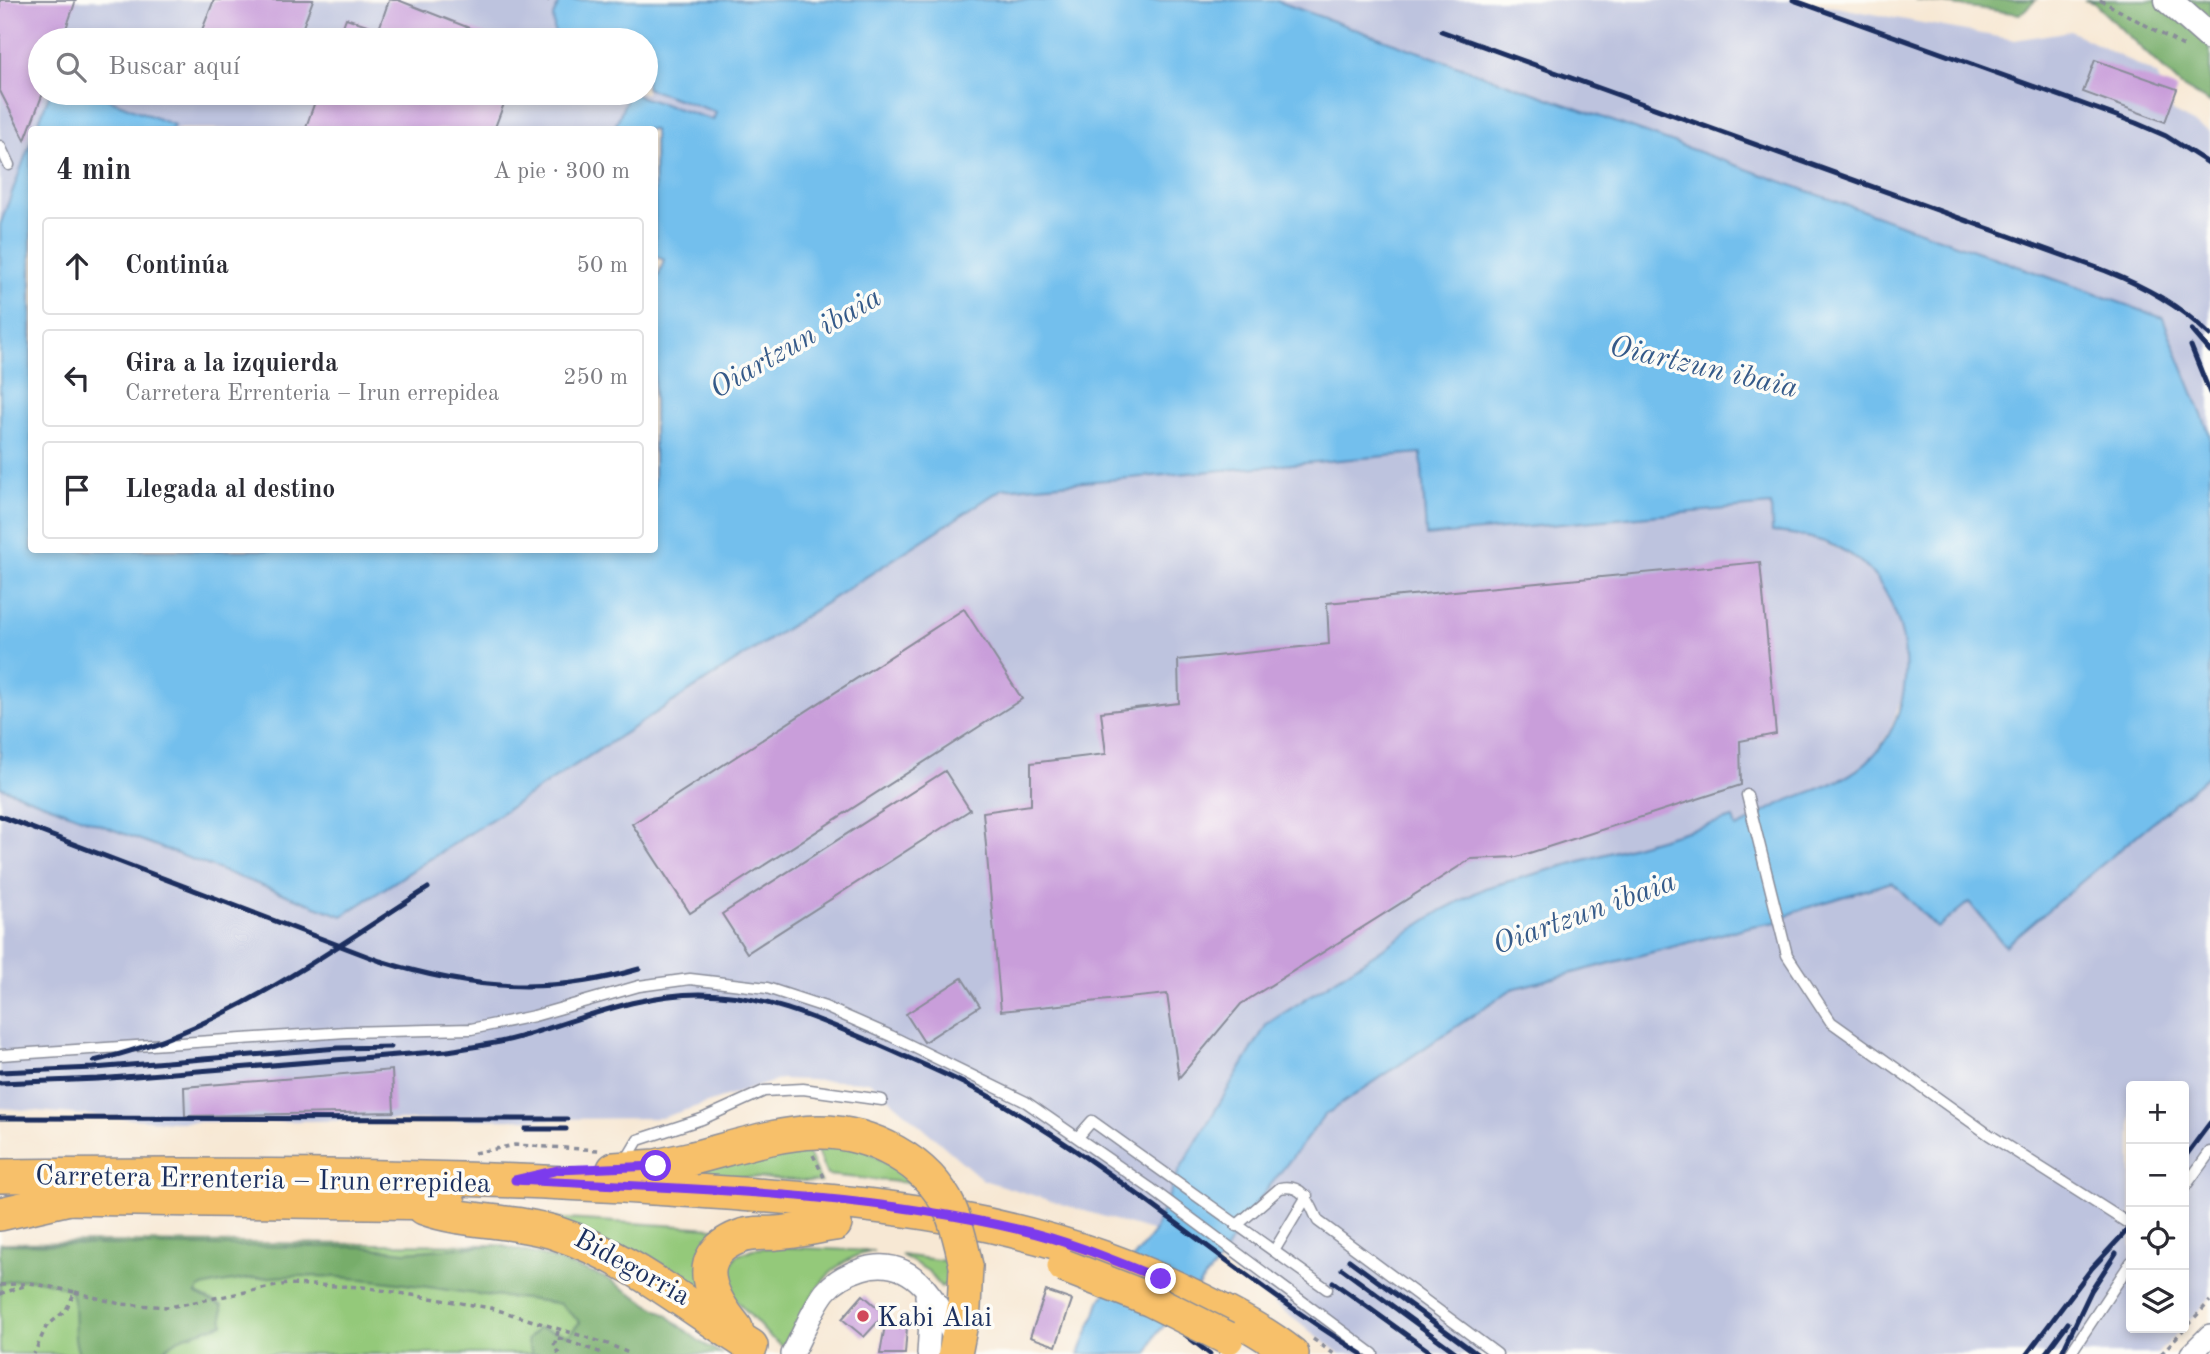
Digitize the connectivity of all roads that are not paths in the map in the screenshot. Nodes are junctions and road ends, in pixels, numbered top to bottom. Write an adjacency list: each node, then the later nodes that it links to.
1 (2168, 0): 2 (street)
2 (2200, 43)
3 (0, 146): 4 (lane)
4 (9, 165)
5 (1747, 796): 21 (lane)
6 (0, 1055): 8 (lane)
7 (882, 1100): 11 (lane)
8 (1078, 1137): 23 (lane); 33 (lane)
9 (2210, 1152): 15 (lane)
10 (0, 1161): 12 (main road)
11 (623, 1168): 14 (main road); 31 (main road, bridge)
12 (99, 1175): 13 (main road, Carretera Errenteria – Irun errepidea); 14 (main road, Carretera Errenteria – Irun errepidea)
13 (0, 1176)
14 (515, 1180): 25 (main road, Carretera Errenteria – Irun errepidea)
15 (2189, 1181)
16 (1307, 1196): 23 (lane); 24 (lane); 34 (lane)
17 (0, 1198): 18 (main road, Carretera Errenteria – Irun errepidea)
18 (70, 1198): 19 (main road, Carretera Errenteria – Irun errepidea); 20 (main road)
19 (408, 1202): 22 (main road, Carretera Errenteria – Irun errepidea); 22 (main road)
20 (0, 1214)
21 (2126, 1222)
22 (835, 1224): 25 (main road, Carretera Errenteria – Irun errepidea)
23 (1235, 1226): 24 (lane)
24 (1274, 1251): 28 (lane)
25 (1067, 1255): 30 (main road, Carretera Errenteria – Irun errepidea, bridge)
26 (2126, 1270): 35 (lane)
27 (922, 1284): 31 (street); 31 (street); 32 (street)
28 (1327, 1289)
29 (2210, 1335): 36 (street)
30 (1266, 1344)
31 (947, 1352)
32 (792, 1354)
33 (1373, 1354)
34 (1497, 1354)
35 (2070, 1354)
36 (2191, 1354)

